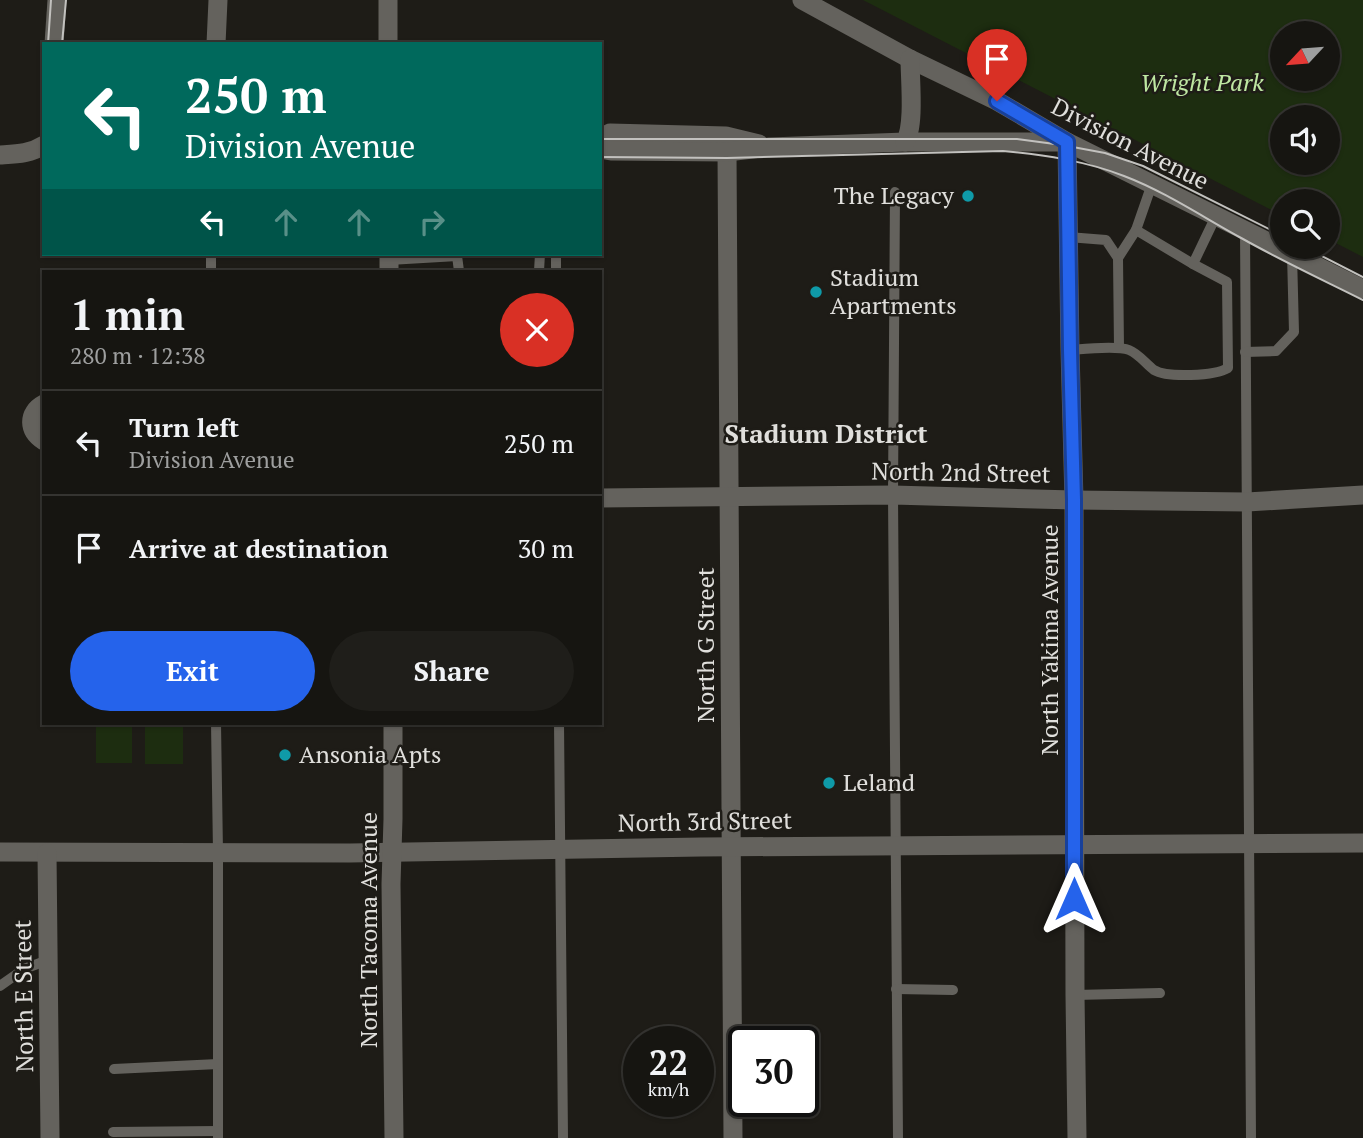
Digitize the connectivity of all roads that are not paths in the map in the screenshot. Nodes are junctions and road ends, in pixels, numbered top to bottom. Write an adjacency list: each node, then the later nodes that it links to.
1 (57, 0): 5 (street)
2 (218, 0): 6 (street)
3 (388, 0): 7 (street)
4 (802, 0): 8 (street, Division Avenue)
5 (54, 42)
6 (216, 42)
7 (388, 42)
8 (910, 59): 10 (street); 11 (street, Division Avenue)
9 (602, 138): 13 (street)
10 (905, 142): 11 (street); 13 (street)
11 (1067, 142): 17 (street, Division Avenue); 22 (street, North Yakima Avenue)
12 (42, 146): 16 (street)
13 (770, 147): 15 (street)
14 (602, 149): 15 (street)
15 (727, 152): 38 (street, North G Street)
16 (0, 155)
17 (1152, 184): 19 (street, Division Avenue); 20 (lane)
18 (895, 192): 36 (lane)
19 (1216, 216): 21 (street, Division Avenue); 29 (lane)
20 (1136, 230): 25 (lane); 29 (lane)
21 (1245, 230): 23 (street, Division Avenue); 33 (lane)
22 (1068, 237): 25 (lane); 32 (street, North Yakima Avenue)
23 (1270, 243)
24 (447, 256): 28 (lane)
25 (1118, 258): 31 (lane)
26 (1292, 259): 33 (lane)
27 (1302, 259): 30 (street, Division Avenue)
28 (389, 262)
29 (1194, 264): 31 (lane)
30 (1363, 289)
31 (1119, 348): 32 (lane)
32 (1070, 350): 40 (street, North Yakima Avenue)
33 (1245, 352): 41 (lane)
34 (42, 406): 35 (street)
35 (42, 440)
36 (893, 495): 38 (street, North 2nd Street); 40 (street, North 2nd Street); 48 (lane)
37 (1363, 495): 41 (street, North 2nd Street)
38 (729, 496): 39 (street, North 2nd Street); 49 (street, North G Street)
39 (602, 498)
40 (1074, 500): 41 (street, North 2nd Street); 47 (street, North Yakima Avenue)
41 (1247, 502): 45 (lane)
42 (216, 725): 52 (lane)
43 (393, 725): 54 (street, North Tacoma Avenue)
44 (559, 725): 50 (lane)
45 (1249, 843): 46 (street, North 3rd Street); 47 (street, North 3rd Street); 71 (lane)
46 (1363, 843)
47 (1075, 844): 48 (street, North 3rd Street); 60 (street, North Yakima Avenue)
48 (895, 845): 49 (street, North 3rd Street); 57 (lane)
49 (732, 846): 50 (street, North 3rd Street); 68 (street, North G Street)
50 (560, 848): 54 (street, North 3rd Street); 67 (lane)
51 (0, 852): 53 (street, North 3rd Street)
52 (218, 852): 53 (street, North 3rd Street); 54 (street, North 3rd Street); 61 (lane)
53 (47, 853): 55 (street, North E Street)
54 (393, 853): 66 (street, North Tacoma Avenue)
55 (48, 960): 56 (lane); 65 (street, North E Street)
56 (0, 986)
57 (896, 989): 58 (lane); 69 (lane)
58 (953, 990)
59 (1160, 993): 60 (lane)
60 (1075, 995): 70 (street, North Yakima Avenue)
61 (218, 1064): 62 (lane); 64 (lane)
62 (114, 1069)
63 (113, 1132): 64 (lane)
64 (218, 1135)
65 (50, 1138)
66 (394, 1138)
67 (562, 1138)
68 (733, 1138)
69 (898, 1138)
70 (1077, 1138)
71 (1251, 1138)

